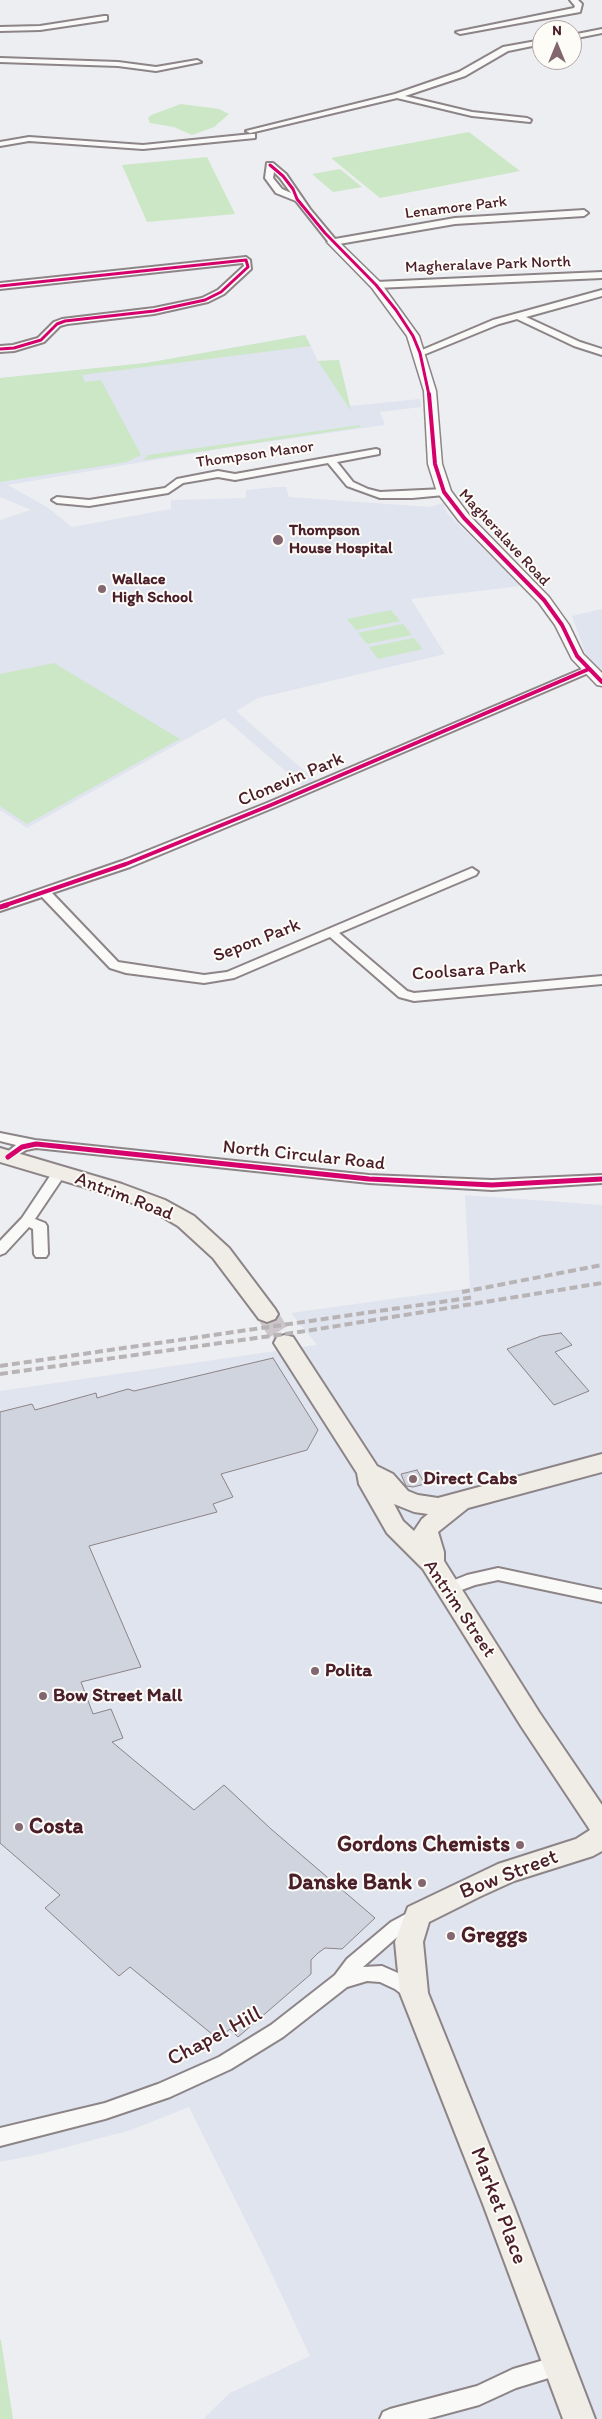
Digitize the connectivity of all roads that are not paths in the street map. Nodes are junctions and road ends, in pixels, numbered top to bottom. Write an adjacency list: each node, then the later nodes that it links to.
1 (574, 0): 5 (street)
2 (104, 18): 3 (street)
3 (0, 29)
4 (602, 31): 6 (street)
5 (460, 32)
6 (582, 34)
7 (532, 44): 10 (street)
8 (0, 60): 9 (street)
9 (197, 62)
10 (397, 96): 11 (street); 12 (street)
11 (527, 120)
12 (0, 144)
13 (298, 199): 13 (street, Magheralave Road); 15 (street, Magheralave Road)
14 (584, 213): 15 (street, Lenamore Park)
15 (333, 242): 17 (street, Magheralave Road)
16 (602, 275): 17 (street, Magheralave Park North)
17 (376, 285): 23 (street, Magheralave Road)
18 (0, 286): 21 (street)
19 (602, 293): 20 (street)
20 (517, 316): 22 (street); 23 (street)
21 (0, 348)
22 (602, 352)
23 (420, 353): 26 (street, Magheralave Road)
24 (376, 452): 25 (street, Thompson Manor)
25 (330, 460): 26 (street, Thompson Manor); 27 (street, Thompson Manor)
26 (444, 492): 28 (street, Magheralave Road)
27 (57, 500)
28 (589, 669): 29 (street, Magheralave Road); 31 (street, Clonevin Park)
29 (602, 682)
30 (472, 872): 33 (street, Sepon Park)
31 (44, 892): 32 (street, Clonevin Park); 33 (street, Sepon Park)
32 (0, 907)
33 (331, 932): 34 (street, Coolsara Park)
34 (602, 980)
35 (0, 1137): 36 (street, North Circular Road)
36 (36, 1144): 37 (street, North Circular Road); 39 (street, North Circular Road)
37 (4, 1156): 38 (main road, Antrim Road)
38 (59, 1173): 40 (street); 43 (main road, Antrim Road)
39 (602, 1179)
40 (27, 1221): 41 (street); 42 (street)
41 (0, 1250)
42 (40, 1254)
43 (267, 1314)
44 (285, 1342): 46 (main road, Antrim Street)
45 (602, 1463): 47 (main road)
46 (369, 1472): 47 (main road); 48 (main road, Antrim Street)
47 (464, 1501): 48 (main road)
48 (432, 1562): 49 (main road, Antrim Street)
49 (448, 1589): 50 (street); 51 (main road, Antrim Street)
50 (602, 1596)
51 (602, 1826)
52 (602, 1832): 53 (main road)
53 (602, 1837): 54 (main road, Bow Street)
54 (418, 1915): 55 (street, Chapel Hill); 56 (main road, Market Place)
55 (341, 1981): 56 (street); 57 (street, Chapel Hill)
56 (414, 1993): 58 (main road, Market Place)
57 (0, 2137)
58 (558, 2366): 59 (street); 60 (main road, Market Place)
59 (390, 2419)
60 (579, 2419)

